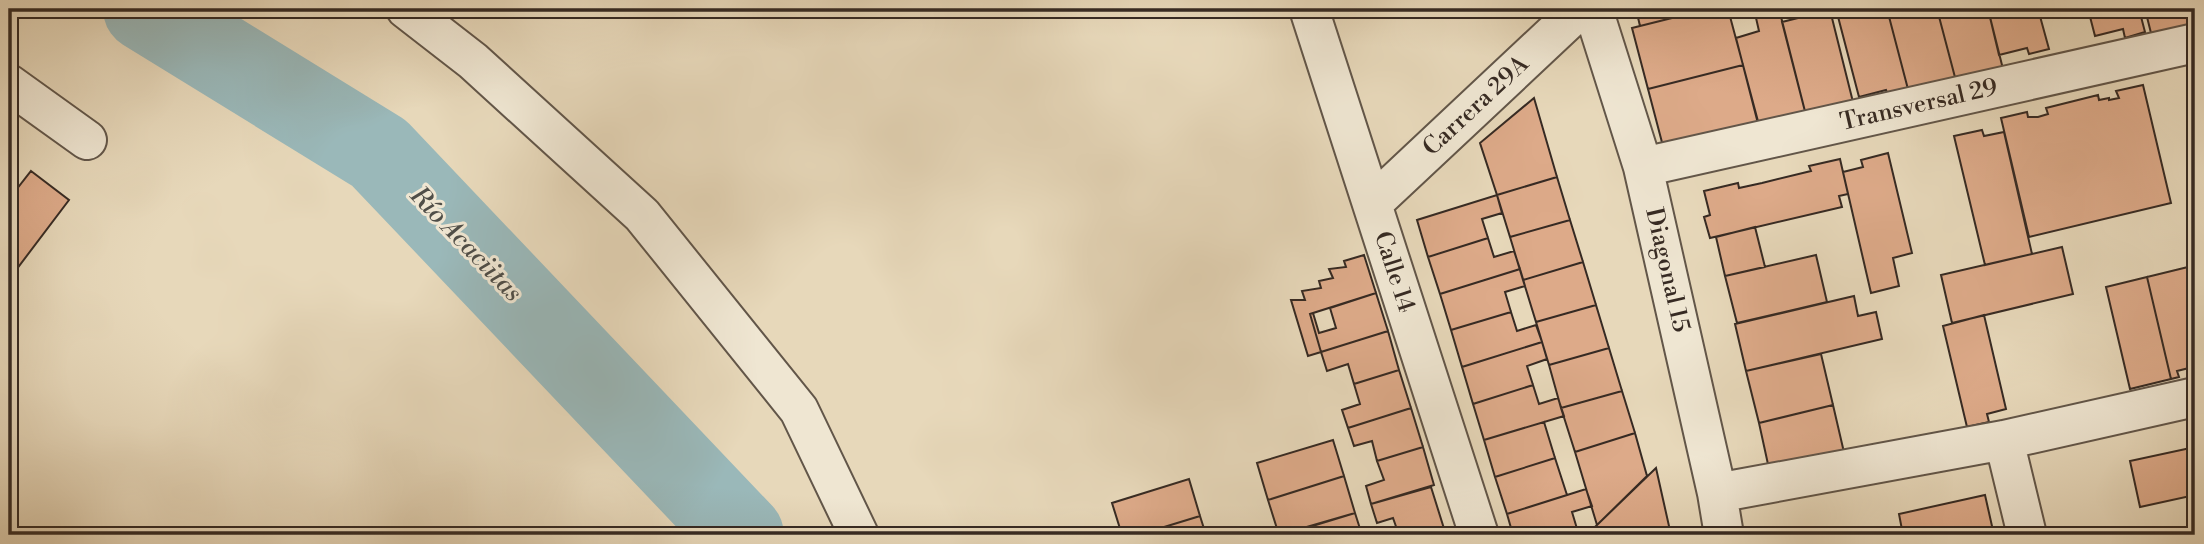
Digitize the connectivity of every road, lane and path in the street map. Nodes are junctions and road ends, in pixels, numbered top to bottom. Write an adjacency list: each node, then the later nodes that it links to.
1 (406, 9): 13 (street)
2 (1309, 9): 9 (street, Calle 14)
3 (1580, 9): 9 (street, Carrera 29A)
4 (1593, 9): 8 (street, Diagonal 15)
5 (2195, 43): 8 (street, Transversal 29)
6 (9, 84): 7 (street)
7 (87, 140)
8 (1643, 167): 12 (street, Diagonal 15)
9 (1372, 204): 14 (street, Calle 14)
10 (2195, 397): 11 (street)
11 (2004, 440): 12 (street); 16 (street)
12 (1717, 493): 15 (street, Diagonal 15)
13 (859, 535)
14 (1479, 535)
15 (1724, 535)
16 (2027, 535)

